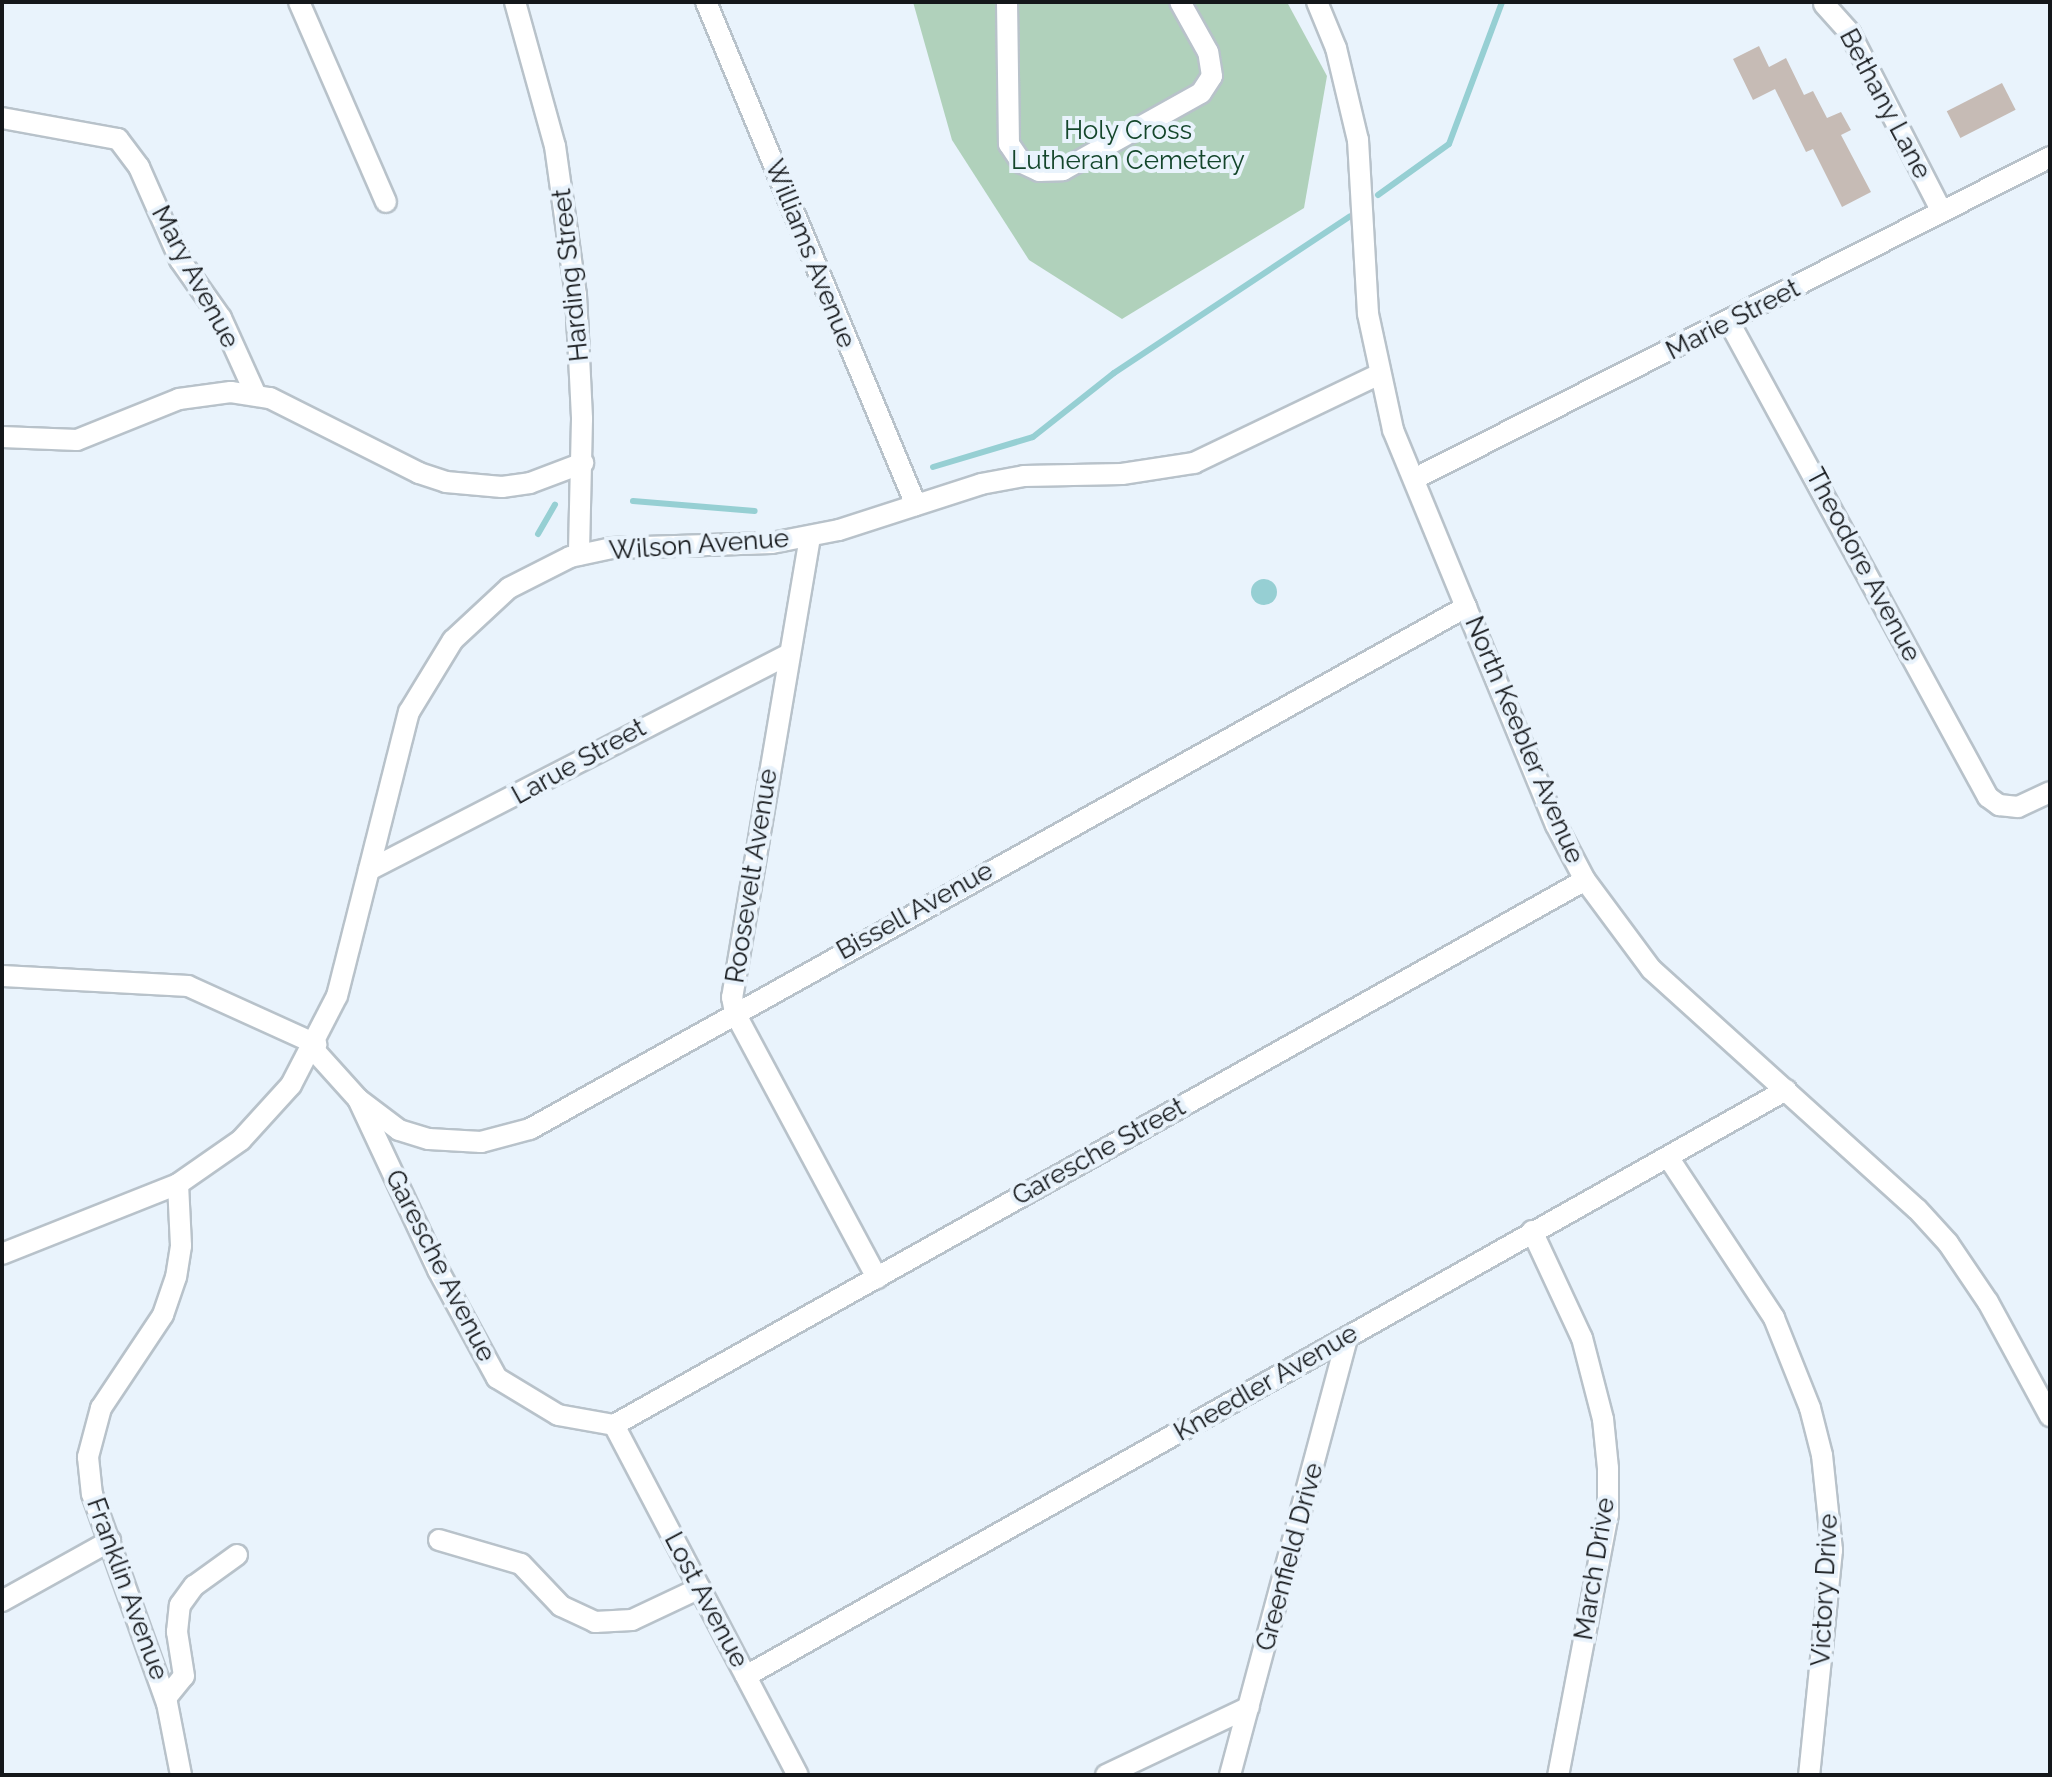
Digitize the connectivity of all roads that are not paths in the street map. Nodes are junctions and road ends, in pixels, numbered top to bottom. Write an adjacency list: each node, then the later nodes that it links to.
1 (299, 2): 10 (street)
2 (515, 2): 16 (street, Harding Street)
3 (706, 2): 18 (street, Williams Avenue)
4 (1007, 2): 5 (street)
5 (1180, 2)
6 (1317, 2): 13 (street, North Keebler Avenue)
7 (1824, 4): 11 (street, Bethany Lane)
8 (2, 118): 14 (street, Mary Avenue)
9 (2050, 157): 11 (street, Marie Street)
10 (386, 202)
11 (1940, 208): 12 (street, Marie Street)
12 (1729, 322): 17 (street, Marie Street); 23 (street, Theodore Avenue)
13 (1378, 375): 17 (street, North Keebler Avenue); 18 (street, Wilson Avenue)
14 (256, 395): 15 (street); 16 (street)
15 (2, 437)
16 (583, 463): 20 (street, Harding Street)
17 (1414, 479): 21 (street, North Keebler Avenue)
18 (916, 505): 19 (street, Wilson Avenue)
19 (810, 537): 20 (street, Wilson Avenue); 22 (street, Roosevelt Avenue)
20 (579, 555): 24 (street, Wilson Avenue)
21 (1466, 607): 25 (street, North Keebler Avenue); 27 (street, Bissell Avenue)
22 (789, 654): 24 (street, Larue Street); 27 (street, Roosevelt Avenue)
23 (2050, 792)
24 (369, 870): 28 (street, Wilson Avenue)
25 (1585, 880): 29 (street, North Keebler Avenue); 35 (street, Garesche Street)
26 (2, 976): 28 (street)
27 (735, 1013): 30 (street, Bissell Avenue); 35 (street, Roosevelt Avenue)
28 (314, 1046): 30 (street, Garesche Avenue); 32 (street, Wilson Avenue)
29 (1786, 1090): 31 (street, Kneedler Avenue); 37 (street, North Keebler Avenue)
30 (358, 1099): 38 (street, Garesche Avenue)
31 (1668, 1157): 33 (street, Kneedler Avenue); 52 (street, Victory Drive)
32 (178, 1184): 34 (street, Wilson Avenue); 40 (street, Franklin Avenue)
33 (1532, 1231): 36 (street, Kneedler Avenue); 51 (street, March Drive)
34 (2, 1254)
35 (877, 1278): 38 (street, Garesche Street)
36 (1347, 1337): 44 (street, Kneedler Avenue); 46 (street, Greenfield Drive)
37 (2050, 1416)
38 (614, 1425): 42 (street, Lost Avenue)
39 (439, 1540): 42 (street)
40 (110, 1541): 43 (street); 45 (street, Franklin Avenue)
41 (237, 1555): 45 (street)
42 (700, 1588): 44 (street, Lost Avenue)
43 (2, 1601)
44 (746, 1676): 48 (street, Lost Avenue)
45 (166, 1698): 47 (street, Franklin Avenue)
46 (1249, 1707): 49 (street); 50 (street, Greenfield Drive)
47 (181, 1775)
48 (798, 1775)
49 (1106, 1775)
50 (1230, 1775)
51 (1558, 1775)
52 (1809, 1775)

